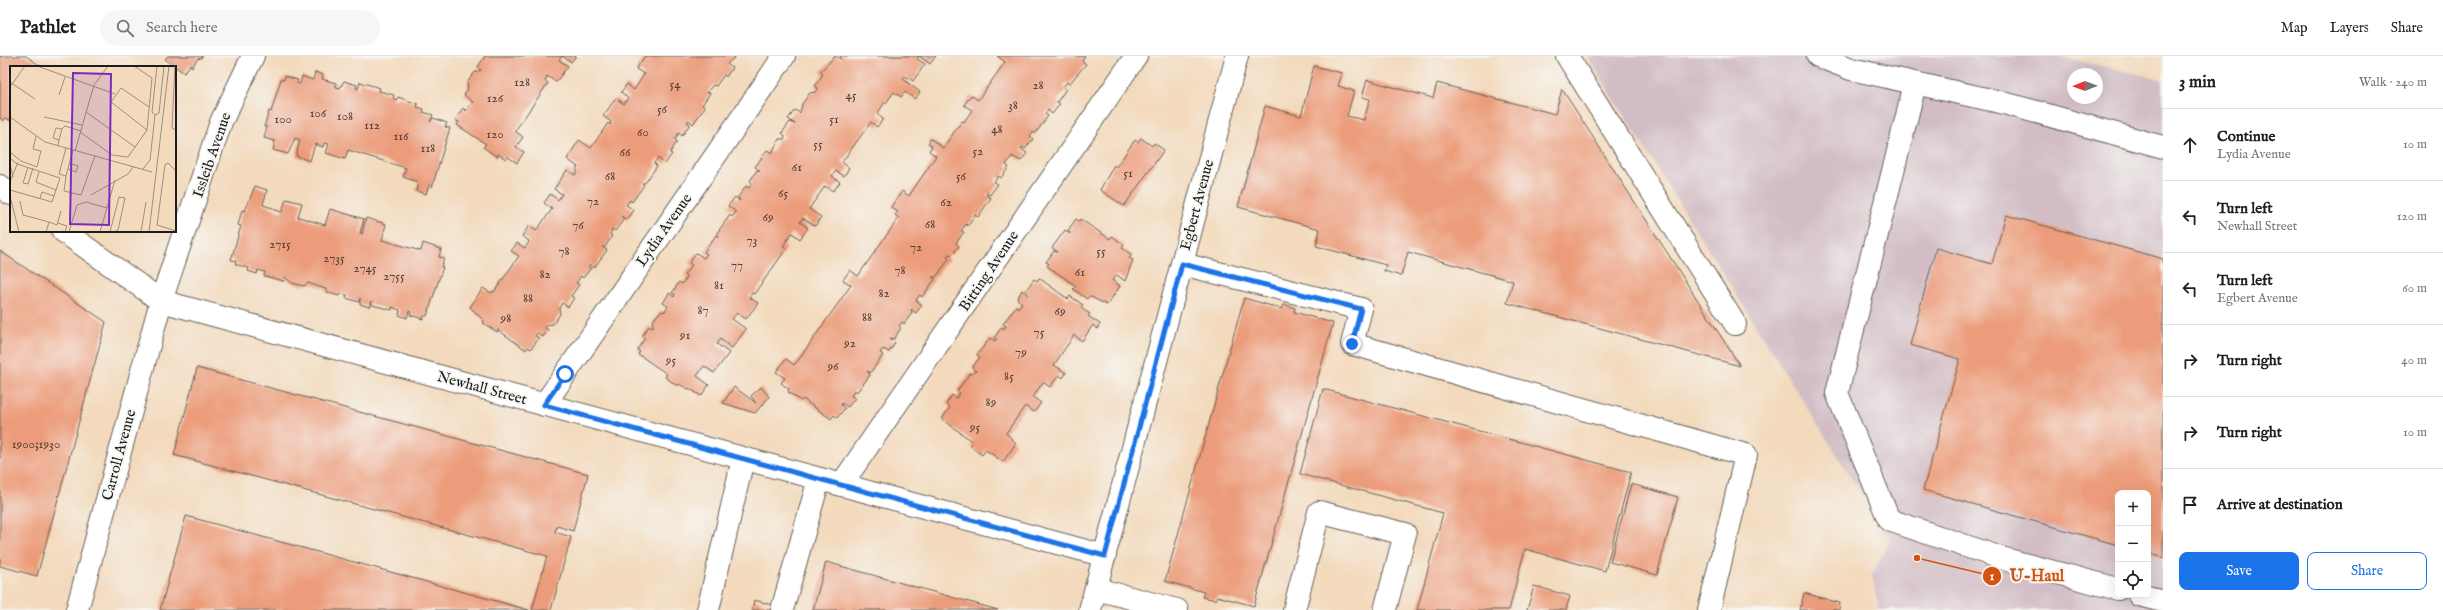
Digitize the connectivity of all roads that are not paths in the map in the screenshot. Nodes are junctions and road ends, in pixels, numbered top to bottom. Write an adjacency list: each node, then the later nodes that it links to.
1 (253, 56): 13 (street, Issleib Avenue)
2 (784, 56): 15 (street, Lydia Avenue)
3 (1136, 56): 18 (street, Bitting Avenue)
4 (1237, 56): 12 (street, Egbert Avenue)
5 (1567, 56): 14 (street)
6 (1818, 56): 7 (street)
7 (1915, 84): 8 (street); 20 (street)
8 (2163, 147)
9 (0, 186): 10 (street)
10 (10, 193)
11 (64, 232): 13 (street, Newhall Street)
12 (1182, 264): 19 (street, Egbert Avenue); 31 (street)
13 (161, 301): 15 (street, Newhall Street); 24 (street, Carroll Avenue)
14 (1735, 324)
15 (544, 405): 16 (street, Newhall Street)
16 (743, 459): 17 (street, Newhall Street); 25 (street)
17 (819, 479): 18 (street, Newhall Street); 26 (street)
18 (841, 485): 19 (street, Newhall Street)
19 (1105, 556): 21 (street, Egbert Avenue)
20 (2115, 588)
21 (1096, 589): 27 (street, Egbert Avenue); 28 (street)
22 (2151, 598): 23 (street)
23 (2163, 601)
24 (77, 610)
25 (708, 610)
26 (782, 610)
27 (1090, 610)
28 (1177, 610)
29 (1294, 610): 30 (street)
30 (1385, 610)
31 (1709, 610)

